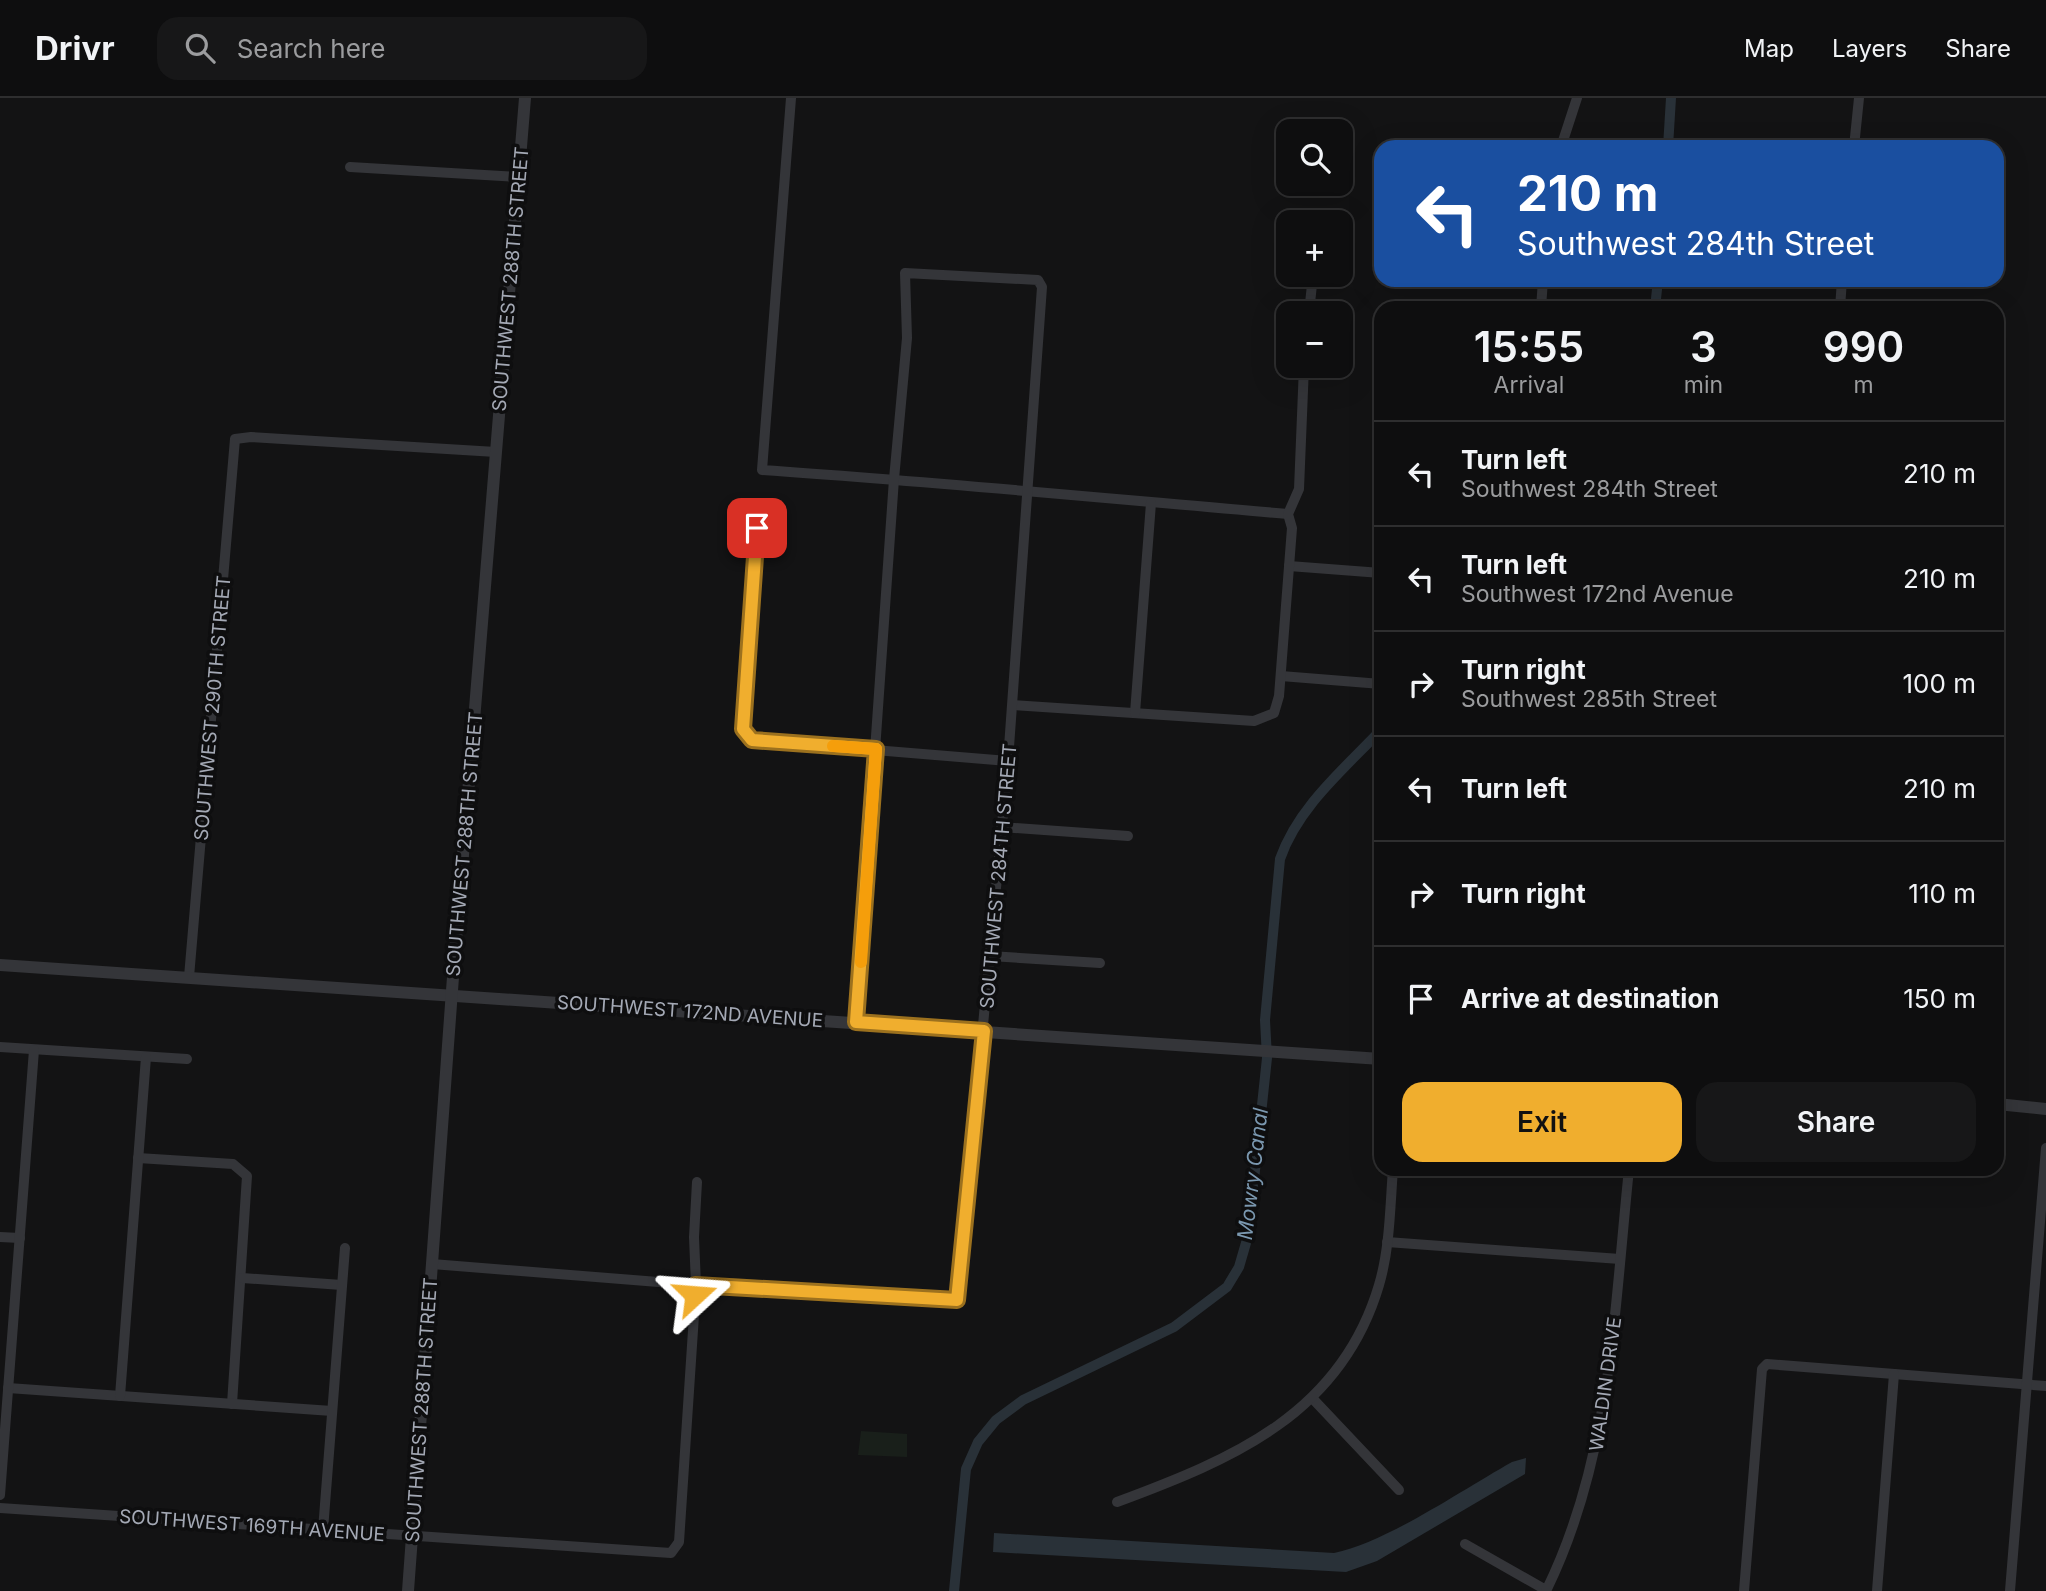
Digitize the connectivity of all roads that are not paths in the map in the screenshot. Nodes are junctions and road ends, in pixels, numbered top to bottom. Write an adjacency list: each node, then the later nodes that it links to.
1 (525, 98): 8 (street, SOUTHWEST 288TH STREET)
2 (791, 98): 11 (street)
3 (1577, 98): 5 (street)
4 (1859, 98): 6 (street)
5 (1563, 140)
6 (1855, 140)
7 (350, 167): 8 (street)
8 (518, 177): 10 (street, SOUTHWEST 288TH STREET)
9 (1304, 378): 15 (street)
10 (496, 452): 29 (street, SOUTHWEST 290TH STREET); 30 (street, SOUTHWEST 288TH STREET)
11 (894, 479): 12 (street); 12 (street, SOUTHWEST 284TH STREET); 22 (street)
12 (1027, 493): 14 (street); 20 (street, SOUTHWEST 284TH STREET)
13 (759, 503): 22 (street)
14 (1151, 503): 15 (street); 21 (street)
15 (1288, 514): 16 (street)
16 (1289, 566): 17 (street); 18 (street)
17 (1374, 572)
18 (1281, 676): 19 (street); 21 (street)
19 (1374, 683)
20 (1013, 705): 21 (street); 23 (street, SOUTHWEST 284TH STREET)
21 (1135, 713)
22 (876, 749): 23 (street); 31 (street)
23 (1009, 761): 24 (street, SOUTHWEST 284TH STREET)
24 (1001, 827): 25 (street); 26 (street, SOUTHWEST 284TH STREET)
25 (1128, 836)
26 (990, 956): 27 (street); 32 (street, SOUTHWEST 284TH STREET)
27 (1100, 963)
28 (0, 965): 29 (street, SOUTHWEST 172ND AVENUE)
29 (189, 977): 30 (street, SOUTHWEST 172ND AVENUE)
30 (452, 995): 31 (street, SOUTHWEST 172ND AVENUE); 50 (street, SOUTHWEST 288TH STREET)
31 (856, 1022): 32 (street, SOUTHWEST 172ND AVENUE)
32 (984, 1031): 36 (street, SOUTHWEST 172ND AVENUE); 53 (street, SOUTHWEST 284TH STREET)
33 (0, 1047): 34 (street)
34 (34, 1050): 35 (street); 46 (street)
35 (146, 1057): 37 (street); 41 (street)
36 (1374, 1058)
37 (187, 1059)
38 (2004, 1105): 39 (street)
39 (2046, 1109)
40 (2046, 1148): 55 (street)
41 (138, 1158): 51 (street); 58 (street)
42 (1392, 1176): 47 (street)
43 (1628, 1176): 49 (street, WALDIN DRIVE)
44 (697, 1182): 53 (street)
45 (0, 1237): 46 (street)
46 (20, 1238): 57 (street)
47 (1387, 1242): 49 (street); 59 (street)
48 (345, 1248): 52 (street)
49 (1620, 1259): 69 (street, WALDIN DRIVE)
50 (432, 1265): 53 (street); 67 (street, SOUTHWEST 288TH STREET)
51 (242, 1278): 52 (street); 60 (street)
52 (342, 1284): 61 (street)
53 (695, 1285): 67 (street, SOUTHWEST 169TH AVENUE)
54 (1894, 1374): 55 (street); 71 (street); 72 (street)
55 (2026, 1384): 56 (street); 73 (street)
56 (2046, 1386)
57 (8, 1388): 58 (street); 63 (street)
58 (120, 1396): 60 (street)
59 (1313, 1399): 62 (street); 64 (street)
60 (232, 1404): 61 (street)
61 (332, 1410): 66 (street)
62 (1399, 1489)
63 (0, 1496)
64 (1117, 1502)
65 (0, 1508): 66 (street, SOUTHWEST 169TH AVENUE)
66 (323, 1530): 67 (street, SOUTHWEST 169TH AVENUE)
67 (412, 1535): 70 (street, SOUTHWEST 288TH STREET)
68 (1465, 1544): 69 (street)
69 (1546, 1590)
70 (408, 1591)
71 (1744, 1591)
72 (1877, 1591)
73 (2010, 1591)

